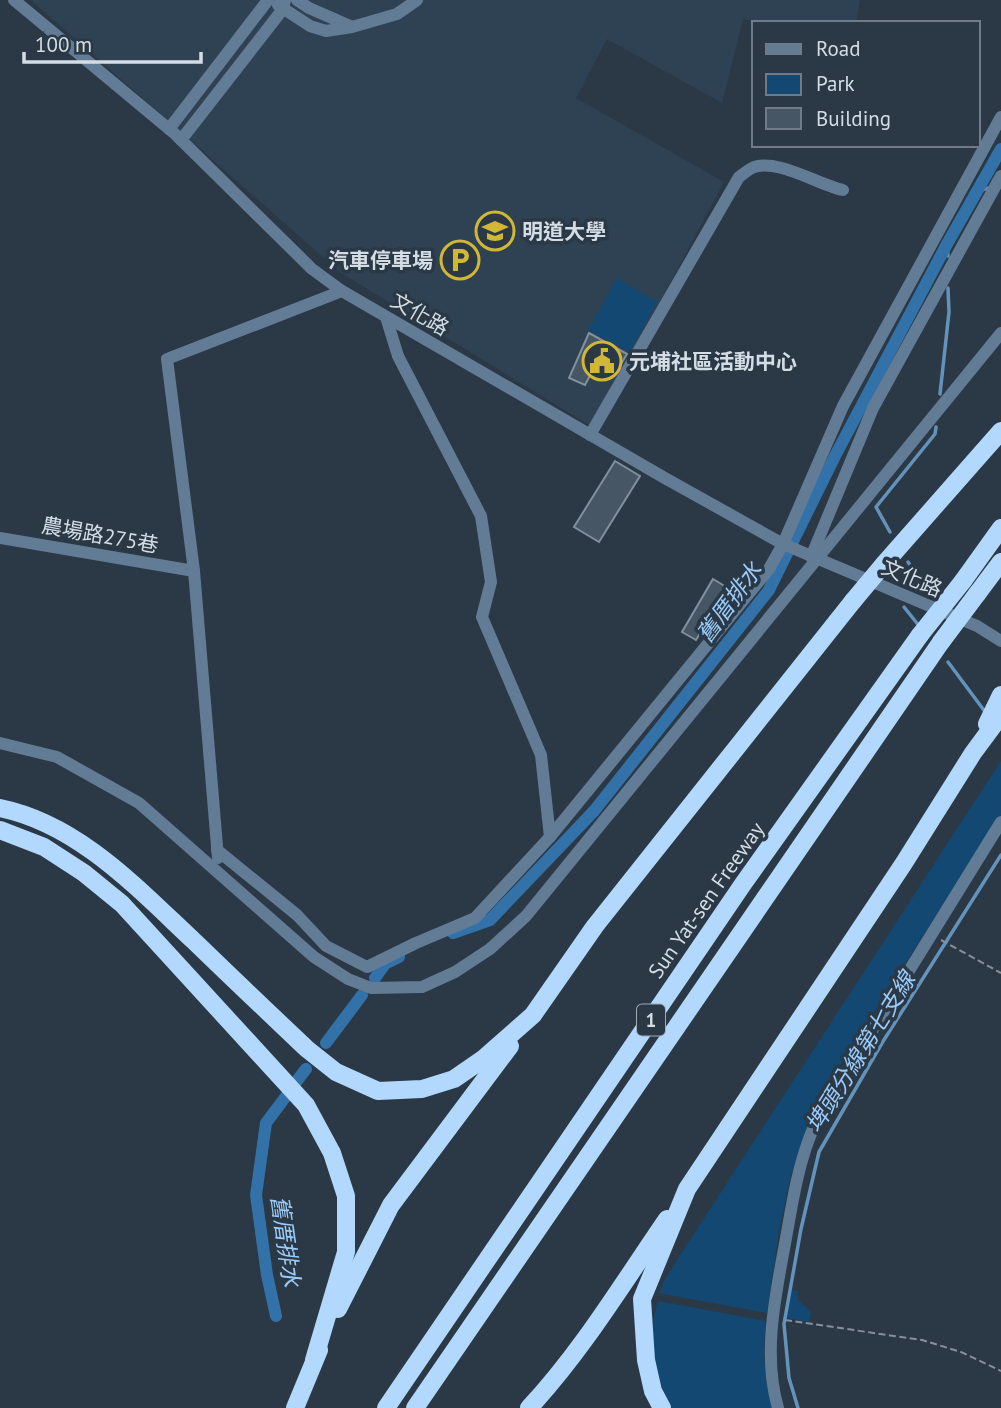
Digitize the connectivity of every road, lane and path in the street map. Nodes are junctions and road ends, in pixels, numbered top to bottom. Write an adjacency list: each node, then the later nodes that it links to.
1 (14, 0): 8 (street, 文化路)
2 (271, 0): 5 (street); 8 (street)
3 (297, 0): 6 (street)
4 (417, 0): 6 (street)
5 (284, 4): 6 (street); 9 (street)
6 (352, 27)
7 (1001, 117): 21 (street)
8 (169, 129): 9 (street, 文化路)
9 (181, 140): 12 (street, 文化路)
10 (1001, 176): 22 (street)
11 (843, 190): 17 (street)
12 (342, 291): 13 (street, 文化路); 24 (street)
13 (386, 317): 17 (street, 文化路); 33 (street)
14 (1001, 332): 22 (street)
15 (1001, 418): 18 (highway)
16 (1001, 431): 18 (highway)
17 (590, 435): 21 (street, 文化路)
18 (935, 504): 38 (highway, bridge)
19 (1001, 528): 44 (highway, Sun Yat-sen Freeway / 1, bridge)
20 (0, 538): 24 (street, 農場路275巷)
21 (785, 545): 22 (street, 文化路); 33 (street)
22 (811, 557): 25 (street, 文化路); 35 (street)
23 (1001, 562): 45 (highway, 1, bridge)
24 (194, 571): 34 (street)
25 (1001, 641)
26 (1001, 695): 29 (highway)
27 (1001, 715): 29 (highway)
28 (0, 743): 35 (street)
29 (974, 753): 39 (highway)
30 (0, 808): 38 (highway)
31 (1001, 822): 48 (street)
32 (0, 830): 41 (highway)
33 (550, 837): 34 (street)
34 (217, 850): 35 (street)
35 (219, 874)
36 (940, 940): 37 (path)
37 (1001, 973)
38 (533, 1015): 41 (highway)
39 (687, 1189): 46 (highway); 47 (highway)
40 (790, 1321): 42 (path)
41 (314, 1360): 43 (highway)
42 (1001, 1371)
43 (295, 1408)
44 (386, 1408)
45 (415, 1408)
46 (529, 1408)
47 (662, 1408)
48 (778, 1408)

